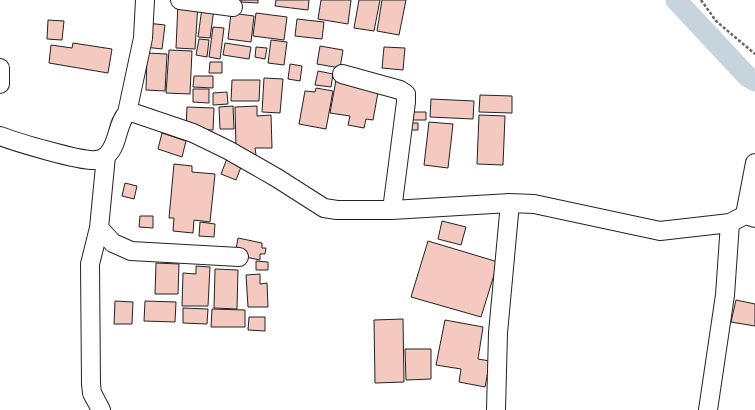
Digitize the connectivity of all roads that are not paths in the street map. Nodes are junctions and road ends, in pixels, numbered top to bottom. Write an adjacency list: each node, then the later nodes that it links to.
1 (145, 0): 7 (street)
2 (180, 0): 3 (street)
3 (233, 7)
4 (0, 68): 6 (street)
5 (342, 74): 12 (street)
6 (0, 84)
7 (127, 113): 9 (street); 12 (street)
8 (0, 136): 9 (street)
9 (106, 156): 14 (street)
10 (755, 163): 13 (street)
11 (510, 203): 12 (street); 13 (street); 17 (street)
12 (392, 210)
13 (743, 219): 18 (street)
14 (99, 228): 15 (street); 16 (street)
15 (239, 257)
16 (101, 410)
17 (496, 410)
18 (708, 410)

